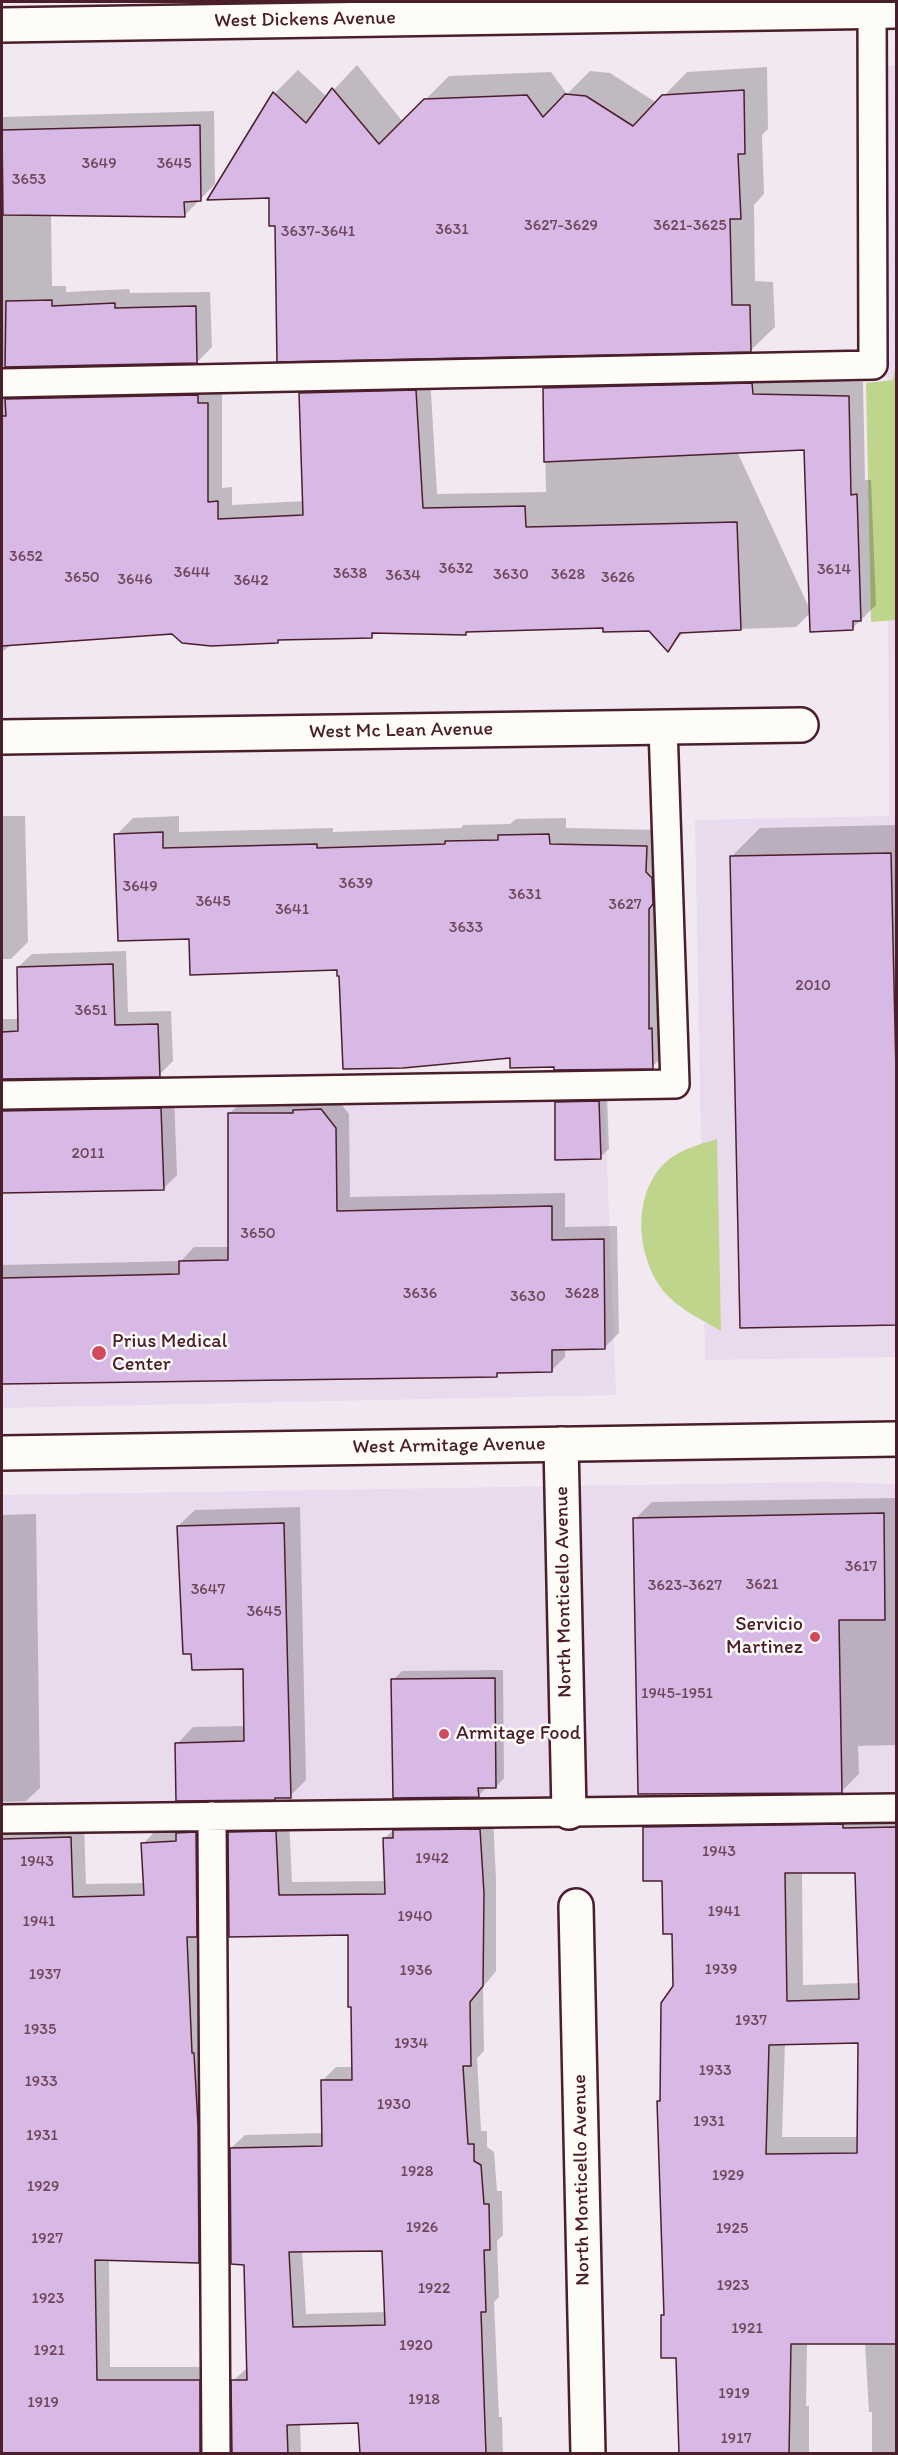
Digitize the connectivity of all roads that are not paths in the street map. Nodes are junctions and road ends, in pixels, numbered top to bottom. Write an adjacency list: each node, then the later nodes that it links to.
1 (880, 8): 2 (street, West Dickens Avenue); 3 (lane)
2 (2, 25)
3 (2, 382)
4 (801, 725): 5 (street, West Mc Lean Avenue)
5 (663, 727): 6 (street, West Mc Lean Avenue); 7 (lane)
6 (2, 737)
7 (2, 1095)
8 (897, 1439): 9 (street, West Armitage Avenue)
9 (561, 1444): 10 (street, West Armitage Avenue); 12 (street, North Monticello Avenue)
10 (2, 1453)
11 (897, 1808): 12 (lane)
12 (569, 1812): 13 (lane)
13 (212, 1816): 14 (lane); 16 (lane)
14 (2, 1819)
15 (576, 1906): 17 (street, North Monticello Avenue)
16 (216, 2454)
17 (588, 2454)

